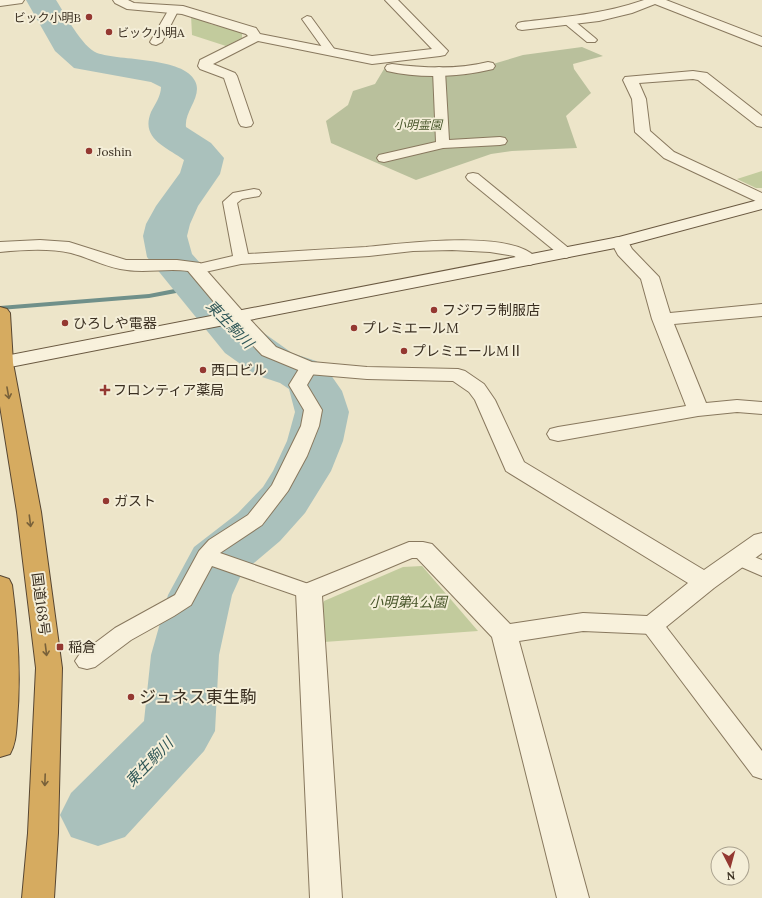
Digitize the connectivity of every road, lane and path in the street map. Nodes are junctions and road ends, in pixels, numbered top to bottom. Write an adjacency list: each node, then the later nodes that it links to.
1 (18, 0): 6 (street)
2 (118, 0): 8 (street)
3 (391, 0): 17 (street)
4 (656, 0): 7 (street); 10 (street)
5 (691, 0): 7 (street)
6 (0, 2)
7 (668, 5): 14 (street)
8 (174, 9): 12 (street); 15 (lane)
9 (307, 19): 16 (lane)
10 (568, 21): 11 (street); 13 (lane)
11 (525, 29)
12 (256, 37): 16 (street); 20 (street)
13 (591, 40)
14 (761, 41)
15 (156, 42)
16 (331, 52): 17 (street)
17 (372, 60): 19 (street)
18 (488, 66): 19 (street)
19 (439, 71): 23 (lane)
20 (246, 123)
21 (762, 123): 27 (street)
22 (500, 141): 23 (lane)
23 (443, 144): 24 (lane)
24 (384, 158)
25 (473, 177): 31 (lane)
26 (254, 193): 32 (lane)
27 (762, 199)
28 (762, 204): 29 (street)
29 (620, 242): 31 (street); 38 (street)
30 (0, 247): 34 (street)
31 (566, 253): 33 (street)
32 (241, 259): 33 (lane); 34 (lane)
33 (530, 260): 37 (street)
34 (182, 266): 37 (street)
35 (762, 310): 38 (street)
36 (0, 312): 39 (highway, 国道168号)
37 (237, 317): 39 (street); 40 (street)
38 (662, 319): 42 (street)
39 (1, 363): 57 (highway, 国道168号, one-way to 57)
40 (308, 368): 45 (lane); 48 (street)
41 (762, 408): 42 (street)
42 (698, 410): 43 (street)
43 (558, 434)
44 (762, 540): 46 (street)
45 (206, 556): 50 (lane); 53 (lane)
46 (739, 558): 47 (lane); 48 (street)
47 (762, 569)
48 (705, 582): 51 (street)
49 (0, 585): 54 (highway)
50 (309, 592): 52 (street); 58 (street)
51 (652, 625): 52 (street); 56 (lane)
52 (504, 634): 59 (street)
53 (87, 661)
54 (2, 707): 55 (highway)
55 (0, 746)
56 (762, 768)
57 (38, 898)
58 (326, 898)
59 (573, 898)

